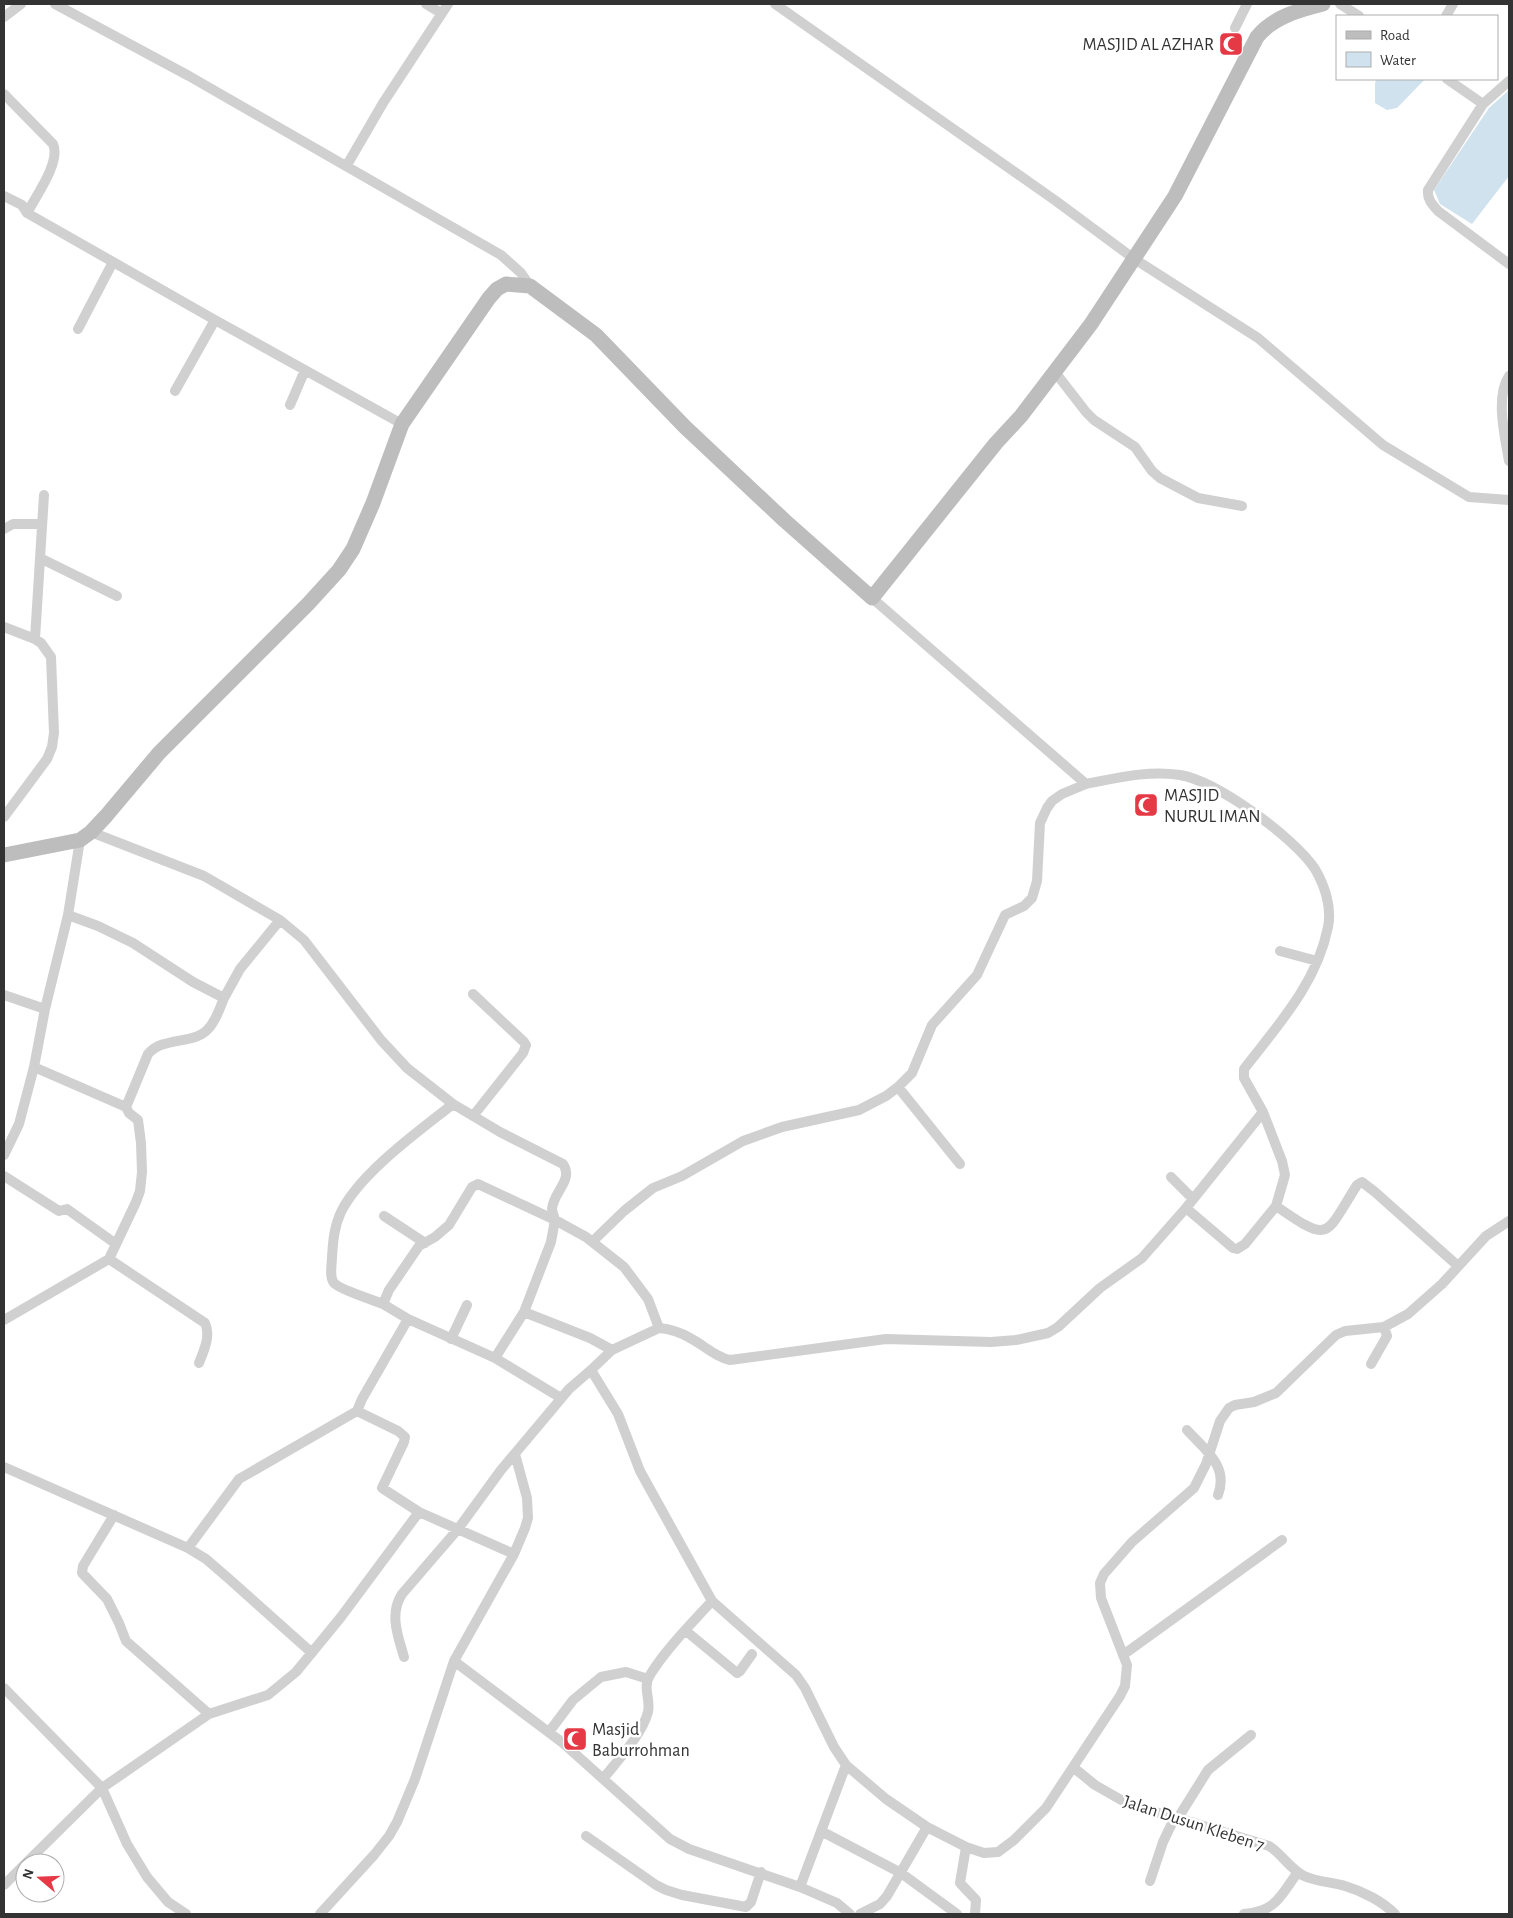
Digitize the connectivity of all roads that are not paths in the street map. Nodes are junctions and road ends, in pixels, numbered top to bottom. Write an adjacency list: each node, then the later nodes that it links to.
1 (21, 4): 14 (street)
2 (55, 4): 20 (street)
3 (426, 4): 11 (street)
4 (448, 4): 11 (street)
5 (777, 4): 23 (street)
6 (1246, 4): 15 (street)
7 (1323, 4): 10 (street)
8 (1340, 4): 12 (street)
9 (1453, 4): 13 (street)
10 (1295, 7): 23 (street)
11 (442, 13): 20 (street)
12 (1357, 15)
13 (1447, 15)
14 (4, 16)
15 (1235, 28)
16 (1448, 80): 19 (street)
17 (1509, 82): 19 (street)
18 (4, 94): 22 (street)
19 (1483, 104): 26 (street)
20 (347, 165): 25 (street)
21 (4, 196): 22 (street)
22 (27, 213): 24 (street)
23 (1133, 258): 32 (street); 39 (street)
24 (113, 262): 29 (street); 30 (street)
25 (511, 264): 27 (street); 28 (street)
26 (1509, 264)
27 (506, 284): 28 (street); 36 (street)
28 (530, 286): 45 (street)
29 (215, 320): 31 (street); 34 (street)
30 (78, 329)
31 (305, 370): 35 (street); 36 (street)
32 (1055, 372): 40 (street); 45 (street)
33 (1509, 376): 37 (street)
34 (175, 391)
35 (290, 406)
36 (402, 424): 50 (street)
37 (1509, 461)
38 (44, 495): 41 (street)
39 (1509, 500)
40 (1242, 506)
41 (42, 524): 42 (street); 43 (street)
42 (4, 529)
43 (40, 558): 44 (street); 47 (street)
44 (117, 596)
45 (872, 598): 48 (street)
46 (4, 628): 47 (street)
47 (35, 639): 49 (street)
48 (1086, 784): 55 (street); 61 (street)
49 (4, 816)
50 (86, 836): 51 (street); 52 (street); 53 (street)
51 (4, 855)
52 (68, 915): 58 (street); 59 (street)
53 (280, 920): 58 (street); 62 (street)
54 (1280, 951): 55 (street)
55 (1317, 961): 64 (street)
56 (473, 994): 65 (street)
57 (4, 995): 59 (street)
58 (224, 998): 63 (street)
59 (45, 1009): 60 (street)
60 (34, 1067): 63 (street); 66 (street)
61 (898, 1087): 67 (street); 76 (street)
62 (453, 1104): 65 (street); 81 (street)
63 (126, 1107): 78 (street)
64 (1263, 1112): 70 (street); 71 (street)
65 (473, 1116): 74 (street)
66 (4, 1155)
67 (960, 1164)
68 (4, 1176): 78 (street)
69 (1171, 1177): 70 (street)
70 (1193, 1199): 72 (street)
71 (1276, 1206): 72 (street); 80 (street)
72 (1186, 1208): 87 (street)
73 (384, 1216): 77 (street)
74 (555, 1220): 76 (street); 77 (street); 83 (street)
75 (1509, 1221): 80 (street)
76 (593, 1241): 87 (street)
77 (425, 1243): 81 (street)
78 (116, 1244): 79 (street)
79 (109, 1259): 85 (street); 91 (street)
80 (1458, 1266): 86 (street)
81 (384, 1304): 84 (street)
82 (467, 1305): 88 (street)
83 (524, 1312): 89 (street); 90 (street)
84 (408, 1319): 88 (street); 95 (street)
85 (4, 1320)
86 (1384, 1327): 92 (street); 98 (street)
87 (659, 1328): 89 (street)
88 (451, 1339): 90 (street)
89 (612, 1350): 93 (street)
90 (495, 1358): 94 (street)
91 (200, 1363)
92 (1371, 1364)
93 (592, 1370): 94 (street); 107 (street)
94 (561, 1398): 97 (street)
95 (357, 1411): 101 (street); 105 (street)
96 (1187, 1430): 98 (street)
97 (515, 1454): 103 (street); 106 (street)
98 (1210, 1454): 100 (street); 111 (street)
99 (4, 1467): 102 (street)
100 (1218, 1495)
101 (418, 1512): 103 (street); 109 (street)
102 (114, 1515): 105 (street); 116 (street)
103 (458, 1529): 106 (street); 112 (street)
104 (1282, 1540): 111 (street)
105 (188, 1548): 109 (street)
106 (514, 1554): 113 (street)
107 (712, 1601): 108 (street); 119 (street)
108 (686, 1630): 110 (street); 114 (street)
109 (312, 1653): 116 (street)
110 (752, 1654)
111 (1123, 1655): 120 (street)
112 (404, 1657)
113 (454, 1661): 117 (street); 137 (street)
114 (648, 1679): 117 (street); 121 (street)
115 (4, 1688): 122 (street)
116 (209, 1714): 122 (street)
117 (549, 1732): 121 (street)
118 (1251, 1735): 123 (street)
119 (846, 1765): 124 (street); 125 (street)
120 (1074, 1768): 123 (street, Jalan Dusun Kleben 7); 127 (street)
121 (603, 1779): 129 (street)
122 (102, 1788): 128 (street); 136 (street)
123 (1177, 1817): 130 (street, Jalan Dusun Kleben 7); 133 (street)
124 (927, 1827): 127 (street); 132 (street)
125 (821, 1831): 132 (street); 135 (street)
126 (586, 1836): 129 (street)
127 (966, 1847): 141 (street)
128 (35, 1853)
129 (761, 1872): 135 (street)
130 (1298, 1872): 142 (street); 143 (street, Jalan Dusun Kleben 7)
131 (15, 1873): 134 (street)
132 (901, 1873): 139 (street); 140 (street)
133 (1150, 1880)
134 (4, 1885)
135 (800, 1887): 138 (street)
136 (186, 1914)
137 (320, 1914)
138 (850, 1914)
139 (860, 1914)
140 (957, 1914)
141 (976, 1914)
142 (1244, 1914)
143 (1395, 1914)

